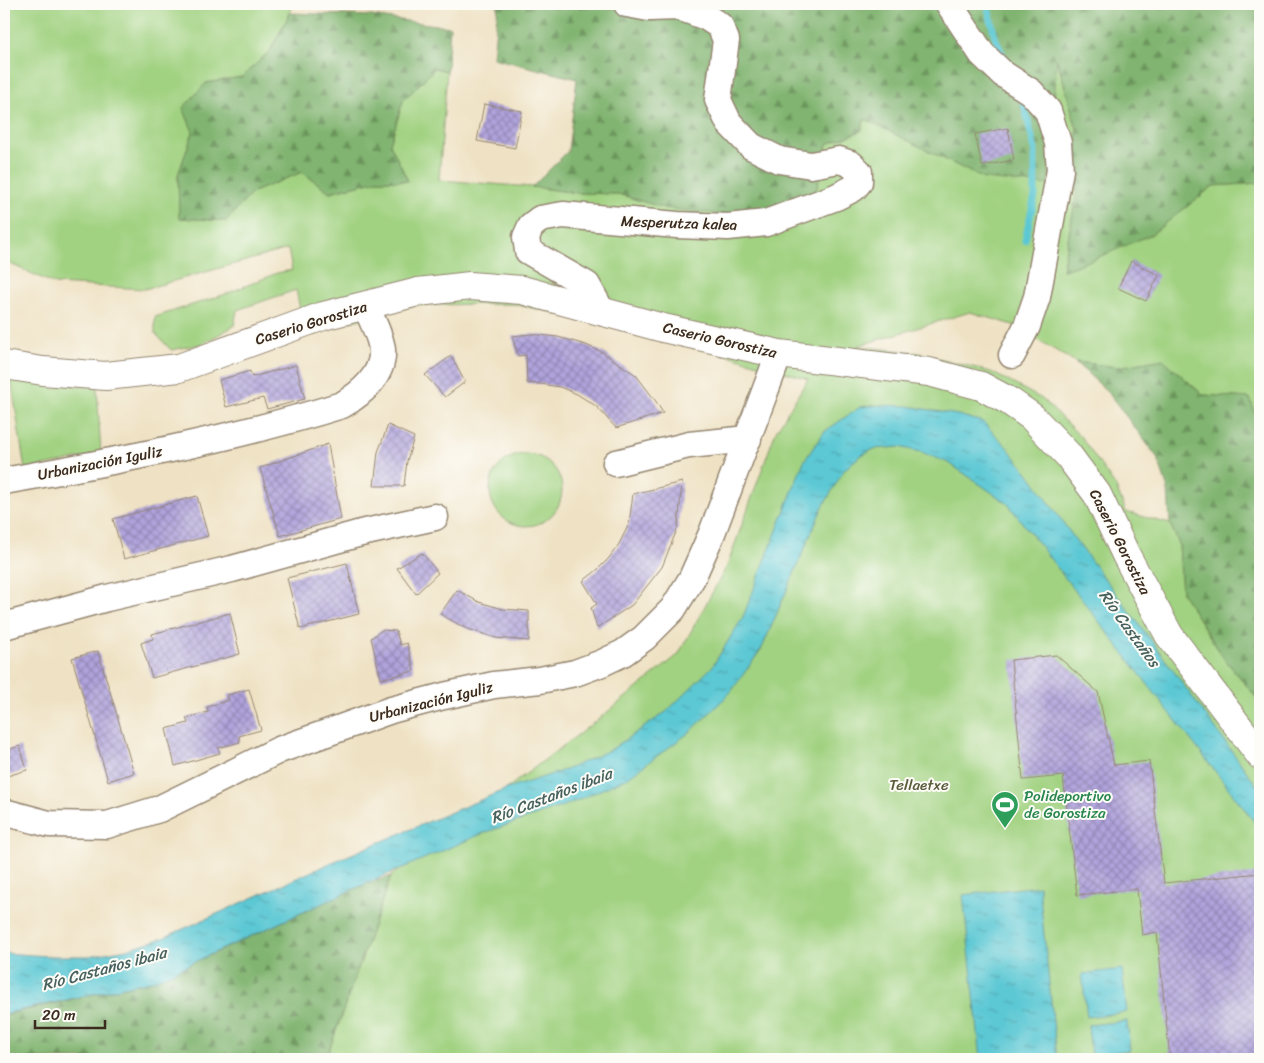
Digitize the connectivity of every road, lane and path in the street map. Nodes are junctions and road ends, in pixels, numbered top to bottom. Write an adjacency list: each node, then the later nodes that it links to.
1 (627, 4): 4 (street, Mesperutza kalea)
2 (949, 4): 6 (street)
3 (366, 306): 4 (street, Caserio Gorostiza); 7 (street, Caserio Gorostiza); 10 (street, Urbanización Iguliz)
4 (602, 312): 5 (street, Caserio Gorostiza)
5 (779, 354): 8 (street, Urbanización Iguliz); 13 (street, Caserio Gorostiza)
6 (1012, 355)
7 (4, 365)
8 (748, 439): 9 (street); 14 (street, Urbanización Iguliz)
9 (616, 463)
10 (4, 481)
11 (435, 517): 12 (street)
12 (4, 626)
13 (1260, 755)
14 (4, 812)

